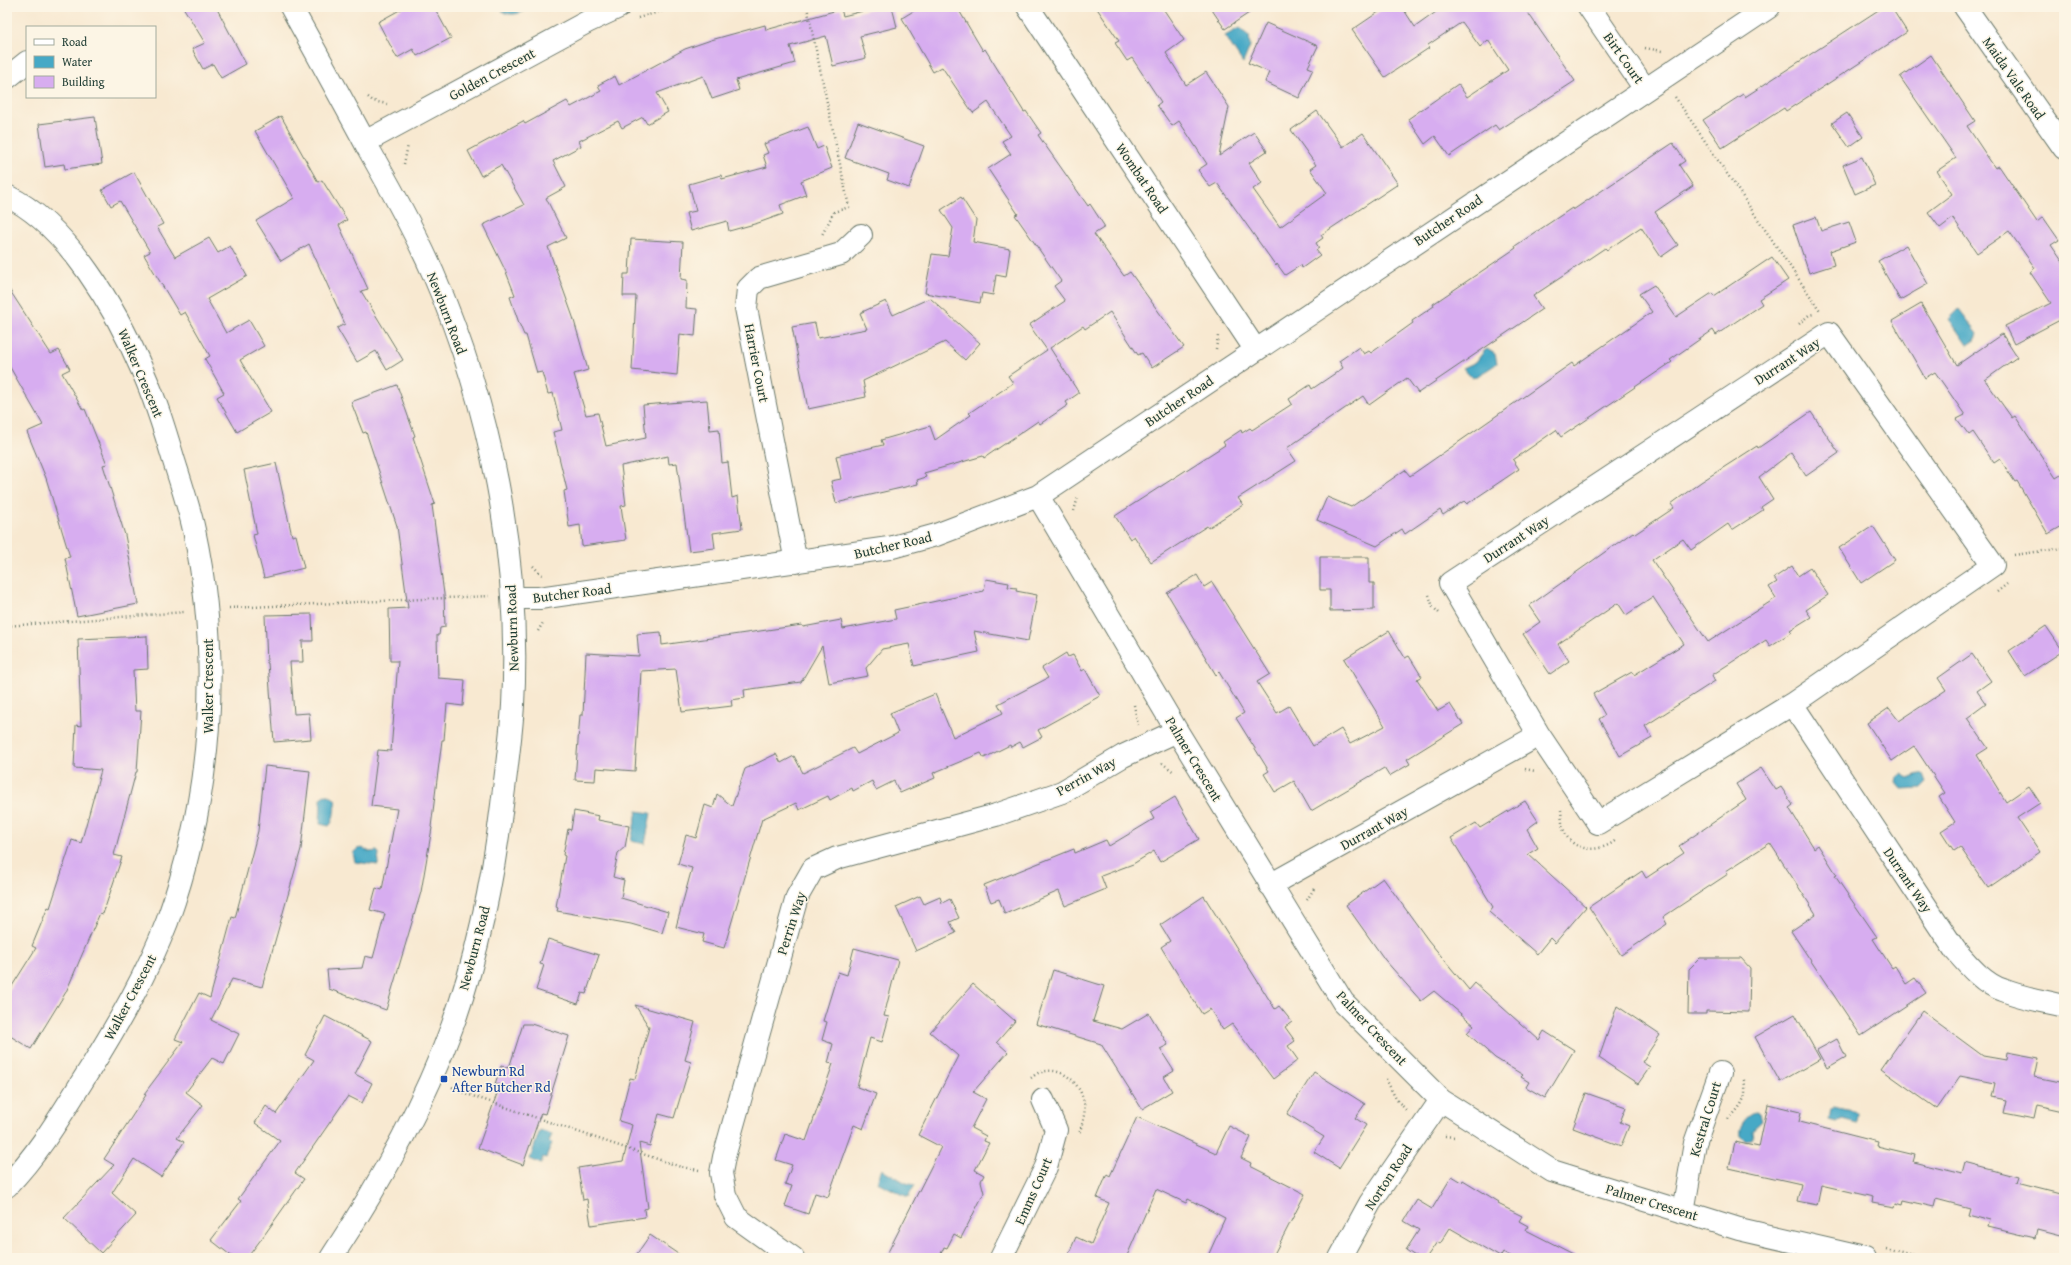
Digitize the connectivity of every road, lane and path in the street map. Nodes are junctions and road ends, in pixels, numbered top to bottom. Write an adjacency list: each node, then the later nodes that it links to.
1 (291, 7): 16 (street, Newburn Road)
2 (676, 7): 7 (path)
3 (1028, 7): 25 (street, Wombat Road)
4 (1589, 7): 12 (street, Birt Court)
5 (1769, 7): 12 (street, Butcher Road)
6 (1965, 7): 17 (street, Maida Vale Road)
7 (626, 14): 16 (street, Golden Crescent)
8 (1640, 46): 9 (path)
9 (1668, 50)
10 (26, 63): 11 (street)
11 (7, 78)
12 (1654, 83): 21 (path); 25 (street, Butcher Road)
13 (363, 93): 14 (path)
14 (390, 104)
15 (410, 140): 18 (path)
16 (365, 142): 38 (street, Newburn Road)
17 (2064, 148)
18 (407, 171)
19 (7, 196): 65 (street, Walker Crescent)
20 (861, 235): 32 (street, Harrier Court)
21 (1821, 312): 22 (path); 22 (path); 23 (path)
22 (1828, 323): 33 (street, Durrant Way); 49 (street, Durrant Way)
23 (1796, 327)
24 (1218, 334): 26 (path)
25 (1255, 349): 28 (street, Butcher Road)
26 (1215, 352)
27 (1081, 492): 29 (path)
28 (1038, 496): 32 (street, Butcher Road); 48 (street, Palmer Crescent)
29 (1073, 517)
30 (2064, 548): 33 (path)
31 (531, 562): 34 (path)
32 (796, 562): 38 (street, Butcher Road)
33 (1993, 564): 46 (street, Durrant Way)
34 (541, 575)
35 (2009, 582): 37 (path)
36 (1428, 590): 41 (path)
37 (1994, 592)
38 (503, 597): 39 (path); 68 (street, Newburn Road)
39 (221, 608)
40 (185, 612): 43 (path)
41 (1441, 616)
42 (548, 618): 44 (path)
43 (7, 626)
44 (537, 634)
45 (1133, 701): 47 (path)
46 (1792, 704): 49 (street, Durrant Way); 57 (street, Durrant Way)
47 (1133, 730)
48 (1177, 731): 55 (street, Palmer Crescent); 64 (street, Perrin Way)
49 (1540, 735): 55 (street, Durrant Way)
50 (1522, 768): 51 (path)
51 (1540, 774)
52 (1560, 804): 53 (path)
53 (1620, 837)
54 (1320, 881): 56 (path)
55 (1270, 886): 62 (street, Palmer Crescent)
56 (1306, 903)
57 (2064, 1006)
58 (1720, 1073): 66 (street, Kestral Court)
59 (1742, 1074): 63 (path)
60 (446, 1084): 64 (path)
61 (1043, 1100): 70 (street, Emms Court)
62 (1441, 1100): 66 (street, Palmer Crescent); 71 (street, Norton Road)
63 (1727, 1120)
64 (722, 1173): 69 (street, Perrin Way)
65 (7, 1186)
66 (1683, 1212): 67 (street, Palmer Crescent)
67 (1873, 1252): 72 (path)
68 (331, 1258)
69 (793, 1258)
70 (1001, 1258)
71 (1340, 1258)
72 (1926, 1258)

